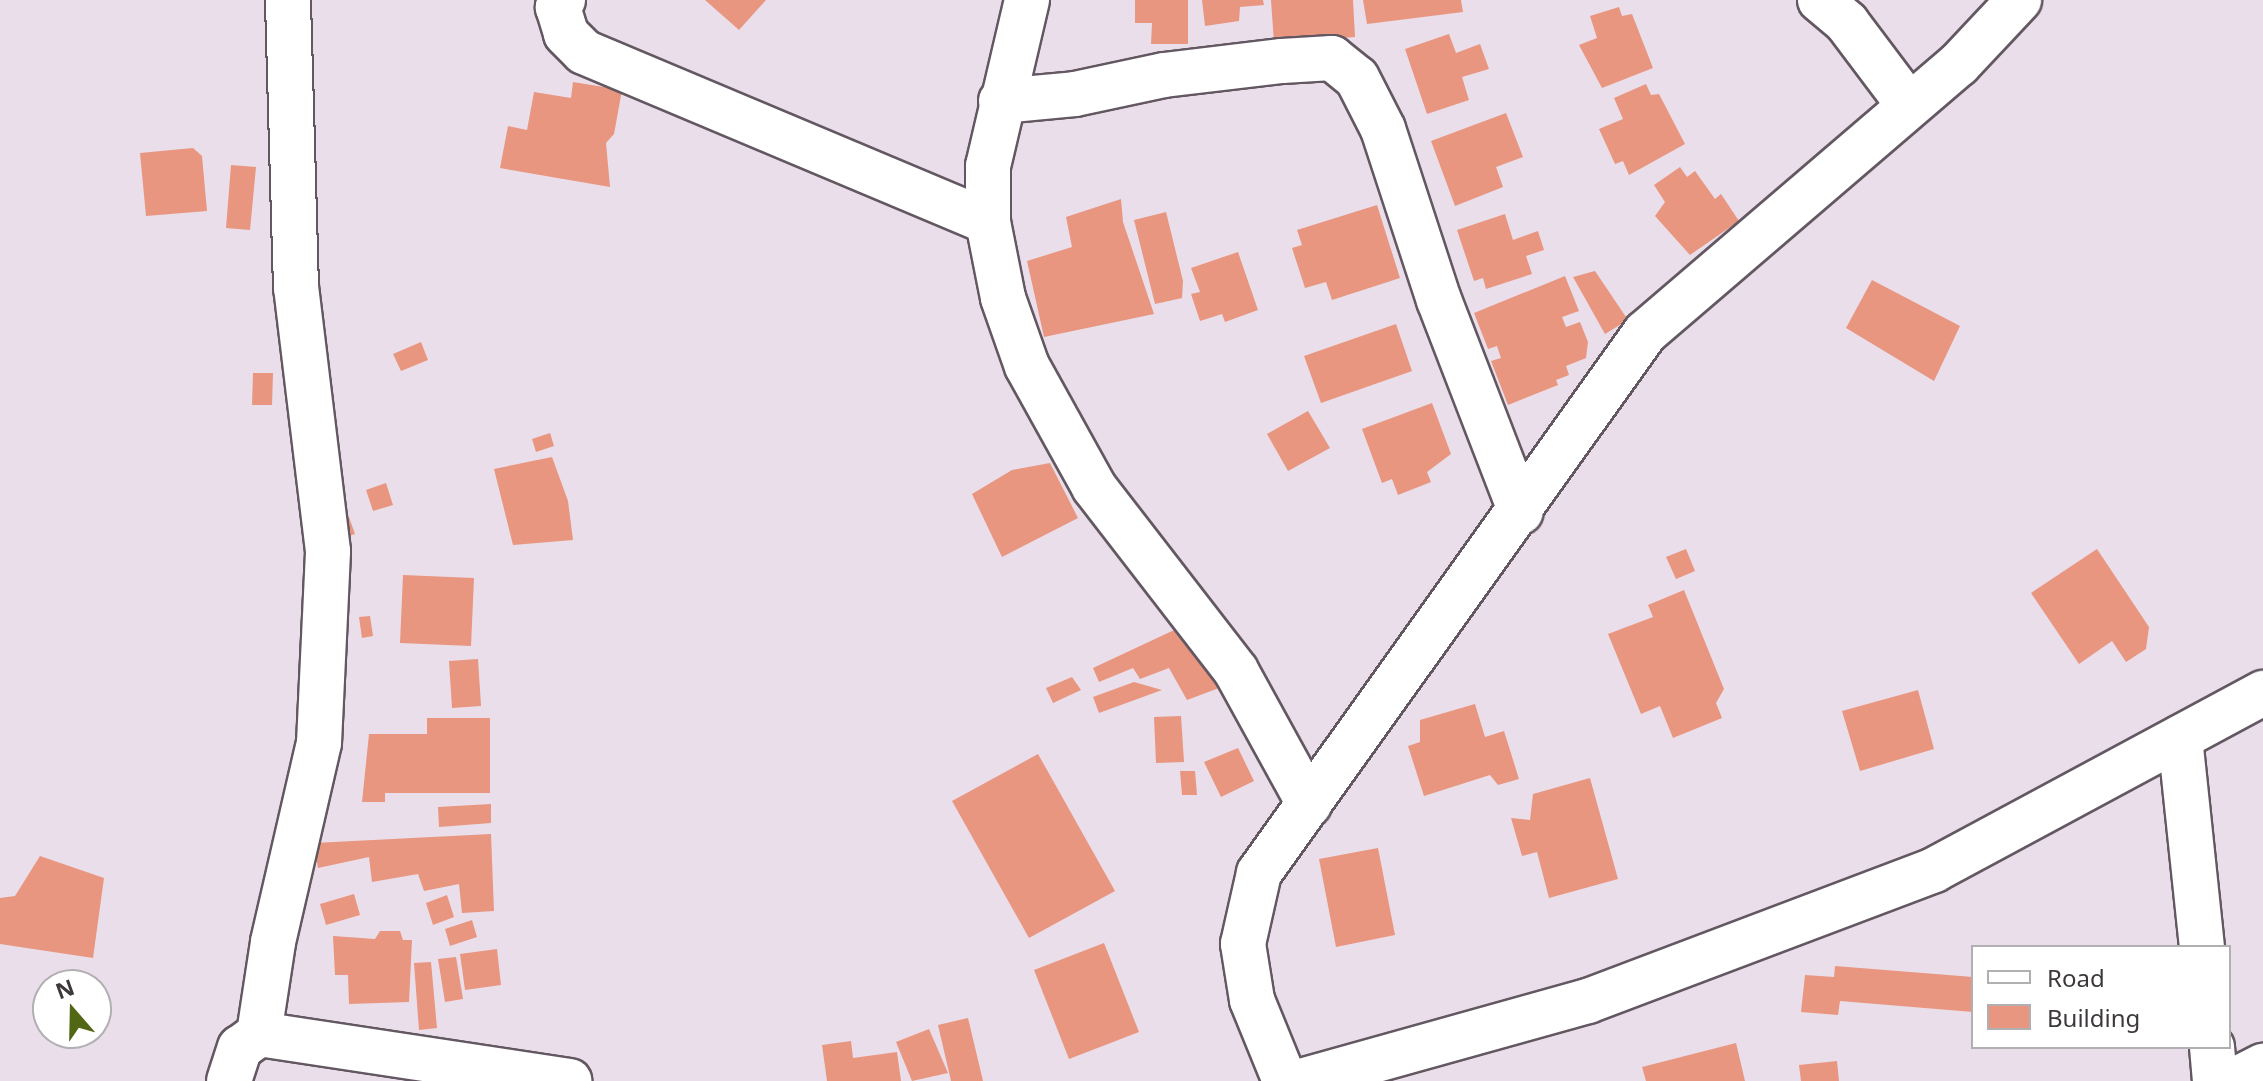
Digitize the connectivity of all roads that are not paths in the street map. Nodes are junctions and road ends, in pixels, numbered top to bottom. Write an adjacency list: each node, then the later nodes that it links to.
1 (288, 0): 14 (street)
2 (563, 0): 8 (street)
3 (1027, 0): 6 (street)
4 (1820, 0): 7 (street)
5 (2019, 0): 7 (street)
6 (1001, 101): 8 (street); 9 (street)
7 (1908, 104): 9 (street)
8 (988, 222): 12 (street)
9 (1521, 512): 12 (street)
10 (2263, 693): 11 (street)
11 (2180, 738): 13 (street); 20 (street)
12 (1309, 804): 19 (street)
13 (2202, 945)
14 (259, 1034): 17 (street); 18 (street)
15 (2212, 1049): 21 (street)
16 (2263, 1066): 22 (street)
17 (229, 1081)
18 (569, 1081)
19 (1285, 1081)
20 (1301, 1081)
21 (2215, 1081)
22 (2233, 1081)

